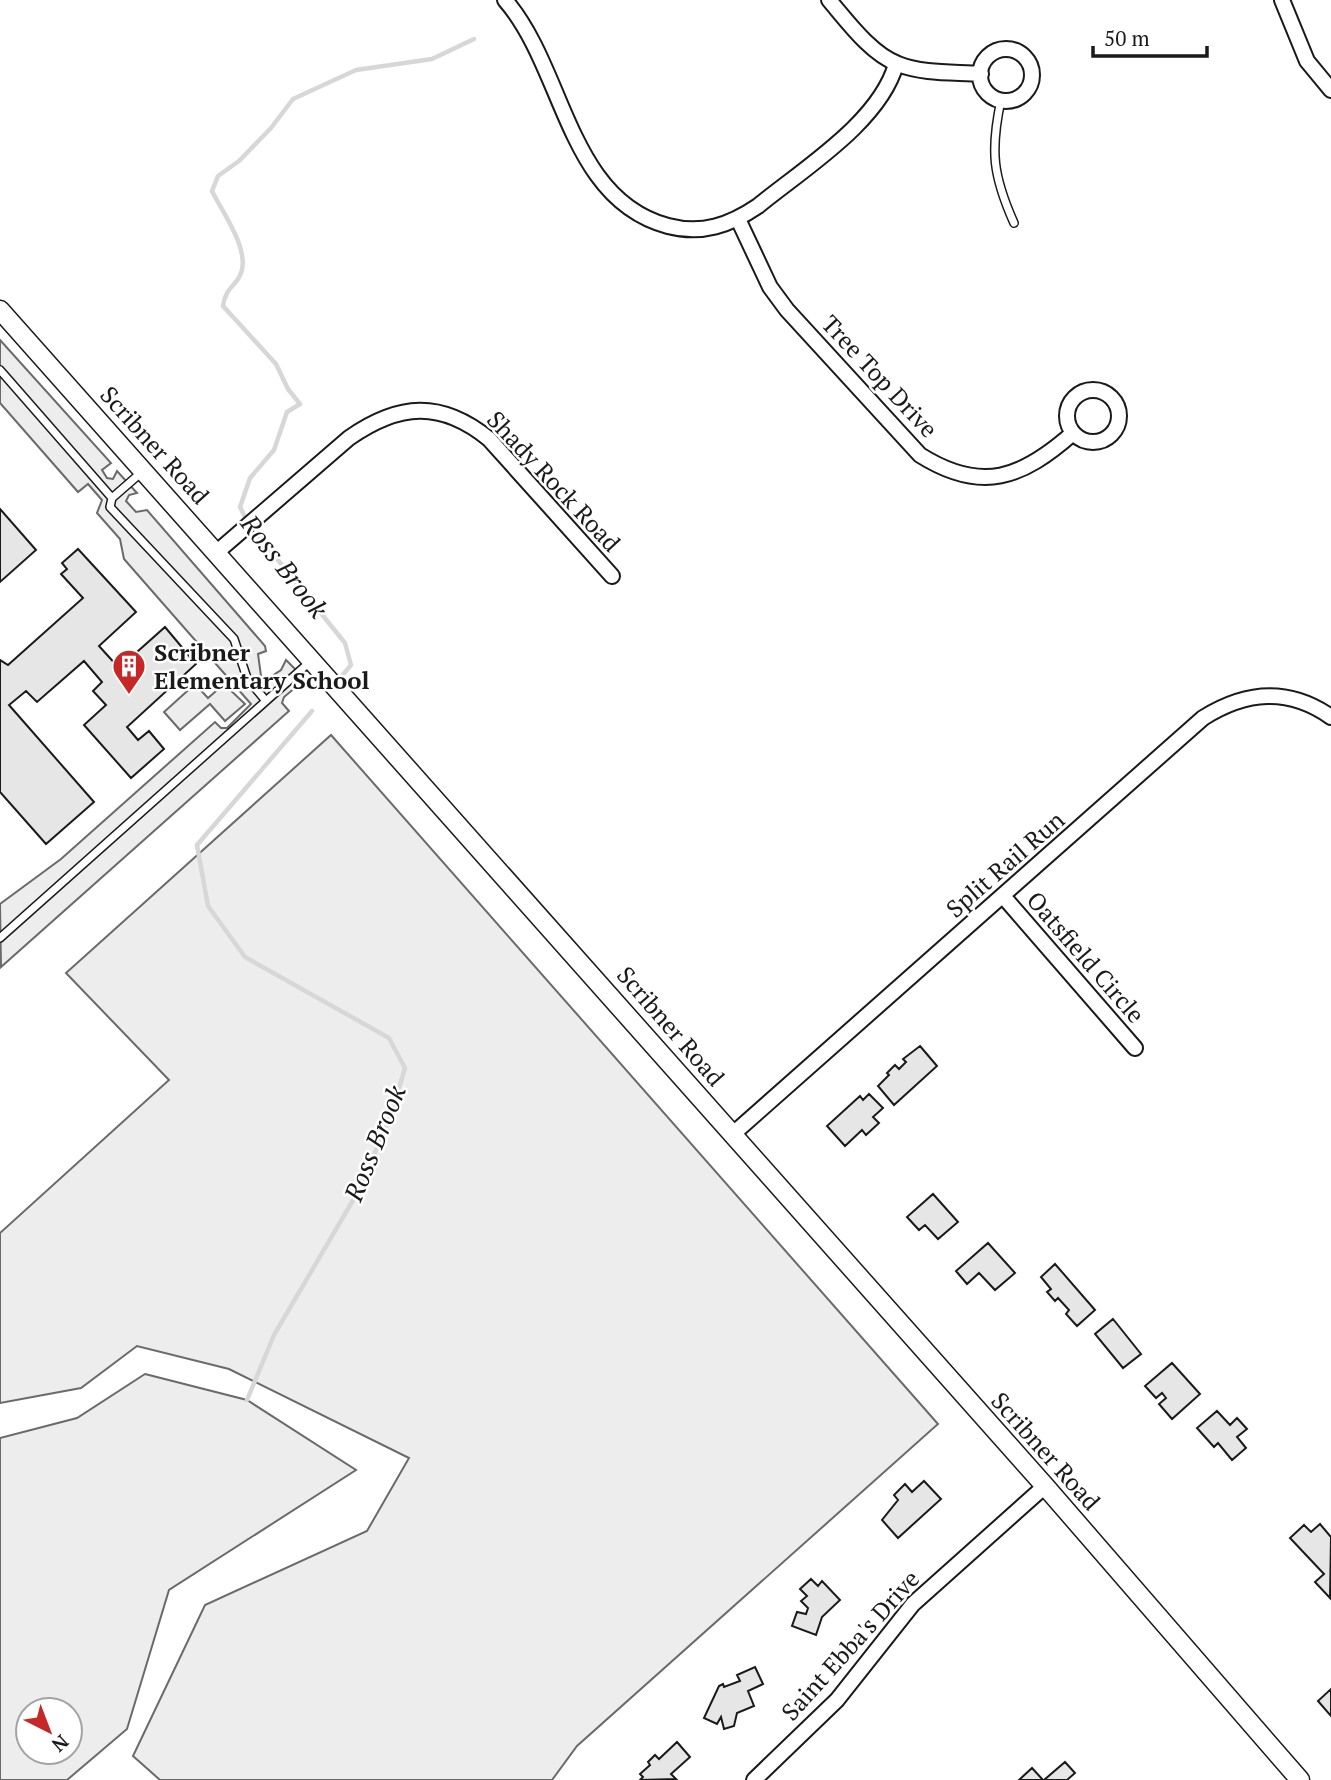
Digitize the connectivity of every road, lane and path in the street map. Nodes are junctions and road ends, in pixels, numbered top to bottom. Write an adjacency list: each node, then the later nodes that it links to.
1 (505, 0): 8 (street)
2 (829, 0): 4 (street)
3 (1282, 0): 6 (street)
4 (896, 64): 5 (street); 8 (street)
5 (981, 74): 7 (street); 7 (street)
6 (1331, 90)
7 (1001, 100): 9 (lane)
8 (738, 219): 12 (street, Tree Top Drive)
9 (1014, 223)
10 (0, 310): 13 (street, Scribner Road)
11 (0, 370): 14 (lane)
12 (1073, 433)
13 (144, 470): 14 (lane); 15 (street, Scribner Road)
14 (112, 498): 18 (lane)
15 (217, 552): 16 (street, Shady Rock Road); 17 (street, Scribner Road)
16 (612, 576)
17 (312, 659): 18 (lane); 23 (street, Scribner Road)
18 (266, 701): 21 (lane)
19 (1331, 717): 20 (street, Split Rail Run)
20 (1003, 896): 22 (street, Oatsfield Circle); 23 (street, Split Rail Run)
21 (0, 938)
22 (1135, 1048)
23 (733, 1134): 24 (street, Scribner Road)
24 (1045, 1486): 25 (street, Saint Ebba's Drive); 26 (street, Scribner Road)
25 (754, 1780)
26 (1300, 1780)

